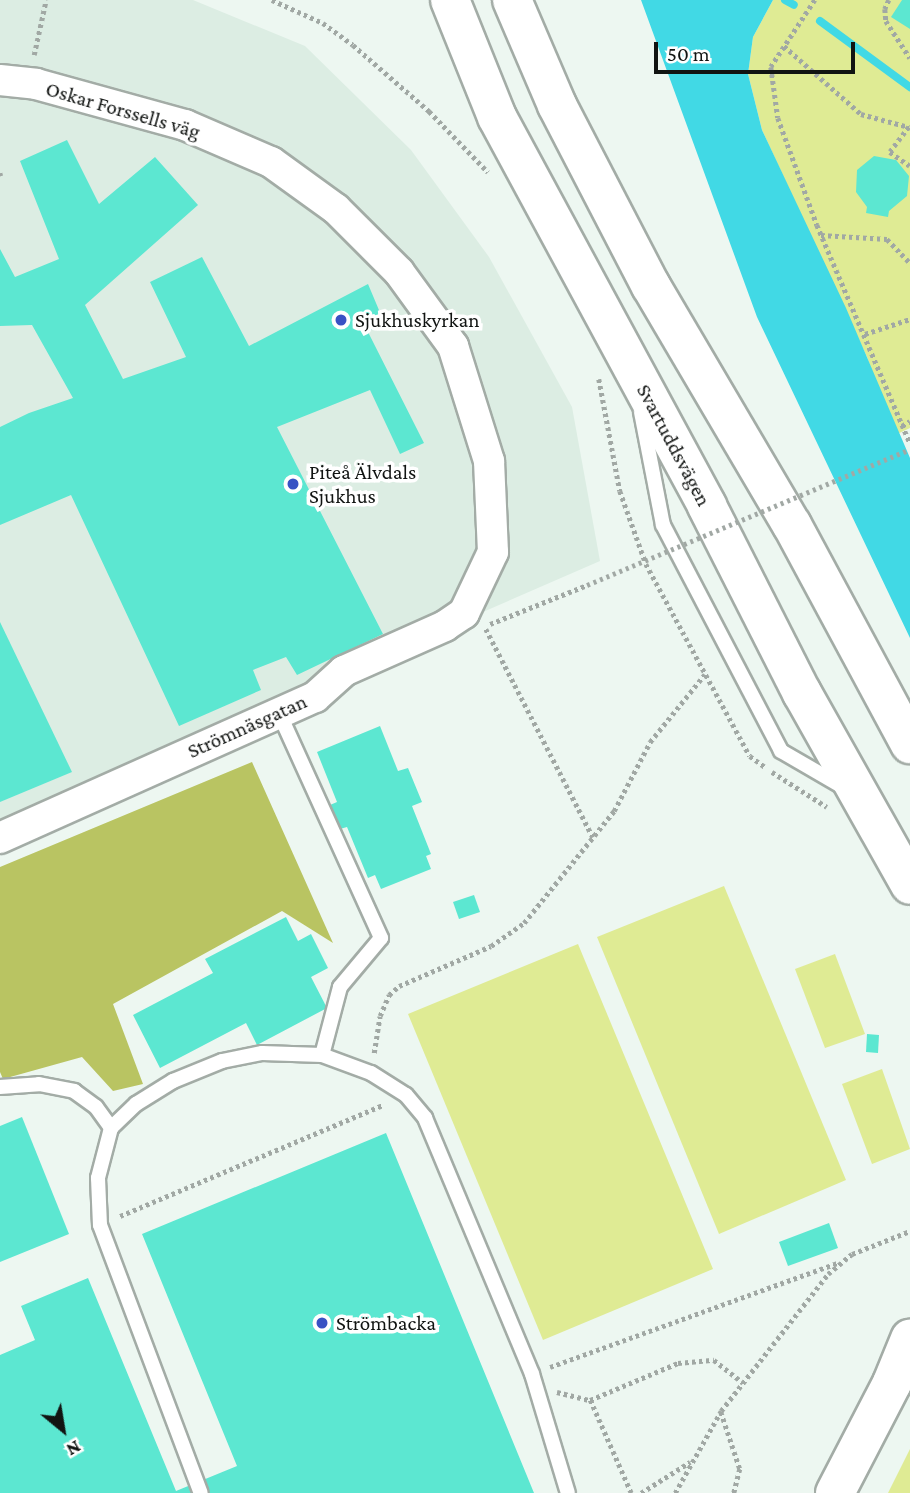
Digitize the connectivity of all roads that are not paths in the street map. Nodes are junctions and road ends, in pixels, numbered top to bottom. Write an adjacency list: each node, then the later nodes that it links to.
1 (450, 0): 4 (main road, Svartuddsvägen)
2 (512, 0): 9 (main road)
3 (14, 82): 6 (street, Oskar Forssells väg)
4 (615, 371): 5 (lane); 10 (main road, Svartuddsvägen)
5 (686, 501)
6 (493, 552): 8 (street, Strömnäsgatan)
7 (723, 572): 10 (lane)
8 (279, 713): 11 (street, Strömnäsgatan); 13 (lane)
9 (910, 744)
10 (847, 804): 12 (main road, Svartuddsvägen)
11 (0, 838)
12 (910, 886)
13 (322, 1055): 15 (lane); 18 (lane)
14 (0, 1087): 15 (lane)
15 (111, 1128): 17 (lane)
16 (910, 1339): 19 (main road)
17 (201, 1493)
18 (568, 1493)
19 (835, 1493)

